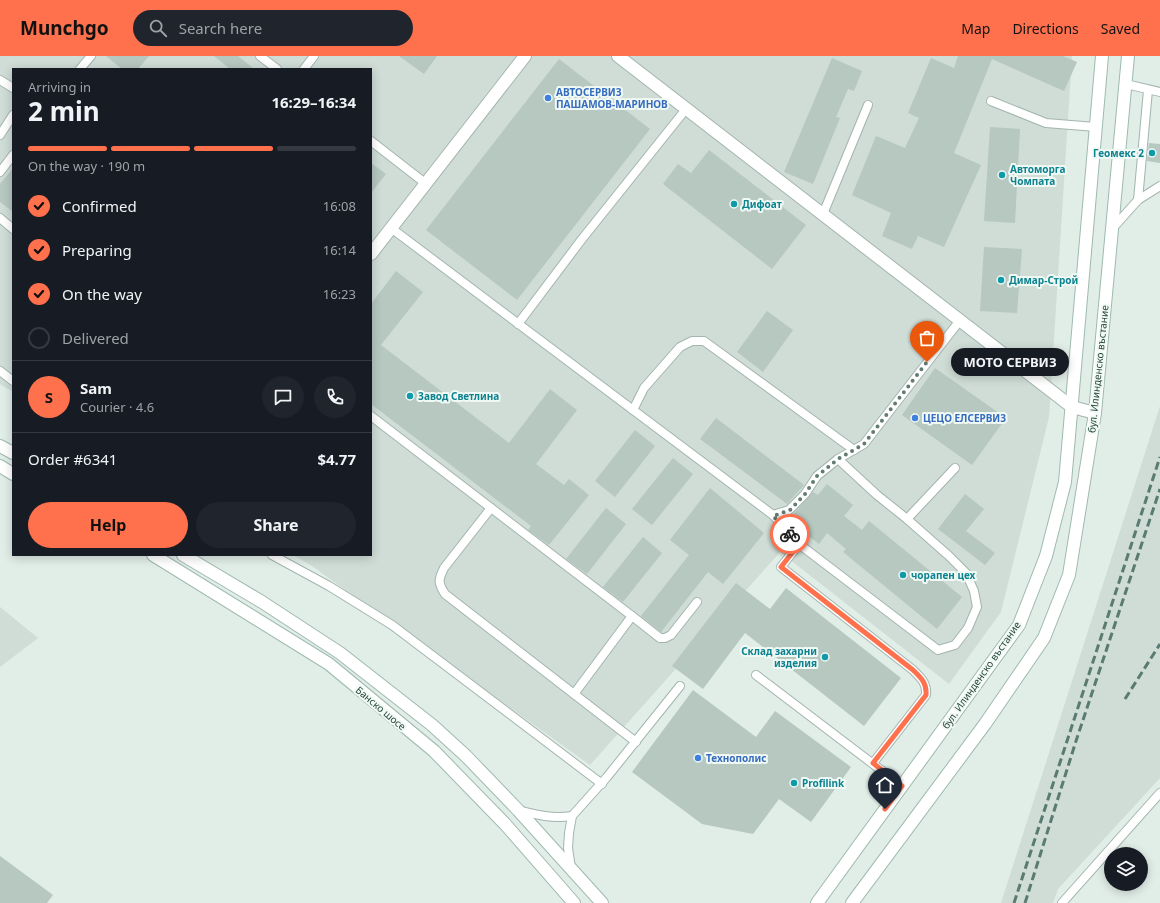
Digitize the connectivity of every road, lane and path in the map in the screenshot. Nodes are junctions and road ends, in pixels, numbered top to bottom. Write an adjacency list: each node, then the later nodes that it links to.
1 (91, 56): 8 (lane)
2 (260, 56): 9 (lane)
3 (314, 56): 10 (lane)
4 (525, 56): 25 (main road)
5 (618, 56): 18 (main road)
6 (1102, 56): 20 (main road, бул. Илинденско въстание)
7 (1128, 56): 12 (main road, бул. Илинденско въстание)
8 (81, 68)
9 (276, 68)
10 (305, 68)
11 (0, 80): 13 (lane)
12 (1126, 84): 14 (lane); 32 (main road, бул. Илинденско въстание)
13 (12, 87)
14 (1148, 90): 15 (lane); 27 (lane)
15 (1160, 92)
16 (991, 101): 20 (lane)
17 (868, 105): 28 (lane)
18 (686, 109): 28 (main road); 35 (lane)
19 (12, 117): 21 (lane)
20 (1096, 127): 38 (main road, бул. Илинденско въстание)
21 (0, 135)
22 (372, 142): 25 (lane)
23 (12, 156): 24 (lane)
24 (0, 172)
25 (425, 183): 31 (main road)
26 (1160, 186): 27 (lane)
27 (1138, 200): 32 (lane)
28 (824, 214): 34 (main road)
29 (0, 218): 30 (lane)
30 (12, 227)
31 (391, 228): 33 (main road); 35 (lane)
32 (1112, 229): 40 (main road, бул. Илинденско въстание)
33 (372, 253)
34 (960, 319): 38 (main road); 43 (lane)
35 (518, 324): 39 (lane)
36 (0, 371): 37 (lane)
37 (12, 380)
38 (1072, 407): 40 (main road); 64 (main road, бул. Илинденско въстание)
39 (633, 410): 43 (lane); 50 (lane)
40 (1094, 414): 72 (main road, бул. Илинденско въстание)
41 (372, 417): 49 (lane)
42 (0, 446): 44 (main road)
43 (854, 450): 45 (lane)
44 (12, 452)
45 (838, 459): 50 (lane); 51 (lane)
46 (0, 466): 48 (main road)
47 (955, 468): 51 (lane)
48 (12, 473)
49 (491, 508): 57 (lane); 60 (lane)
50 (773, 516): 52 (lane)
51 (907, 518): 52 (lane)
52 (799, 544): 62 (lane)
53 (155, 556): 69 (main road, Банско шосе)
54 (184, 556): 66 (main road, Банско шосе)
55 (274, 556): 63 (lane)
56 (696, 602): 57 (lane)
57 (632, 616): 60 (lane)
58 (756, 675): 62 (lane)
59 (680, 686): 61 (lane)
60 (574, 694): 61 (lane)
61 (636, 742): 63 (lane)
62 (873, 763): 64 (lane)
63 (602, 784): 67 (lane)
64 (902, 786): 71 (main road, бул. Илинденско въстание)
65 (1160, 793): 73 (lane)
66 (518, 810): 67 (lane); 68 (main road, Банско шосе)
67 (572, 816): 68 (lane)
68 (571, 869): 70 (main road, Банско шосе)
69 (574, 903)
70 (602, 903)
71 (817, 903)
72 (852, 903)
73 (1062, 903)

